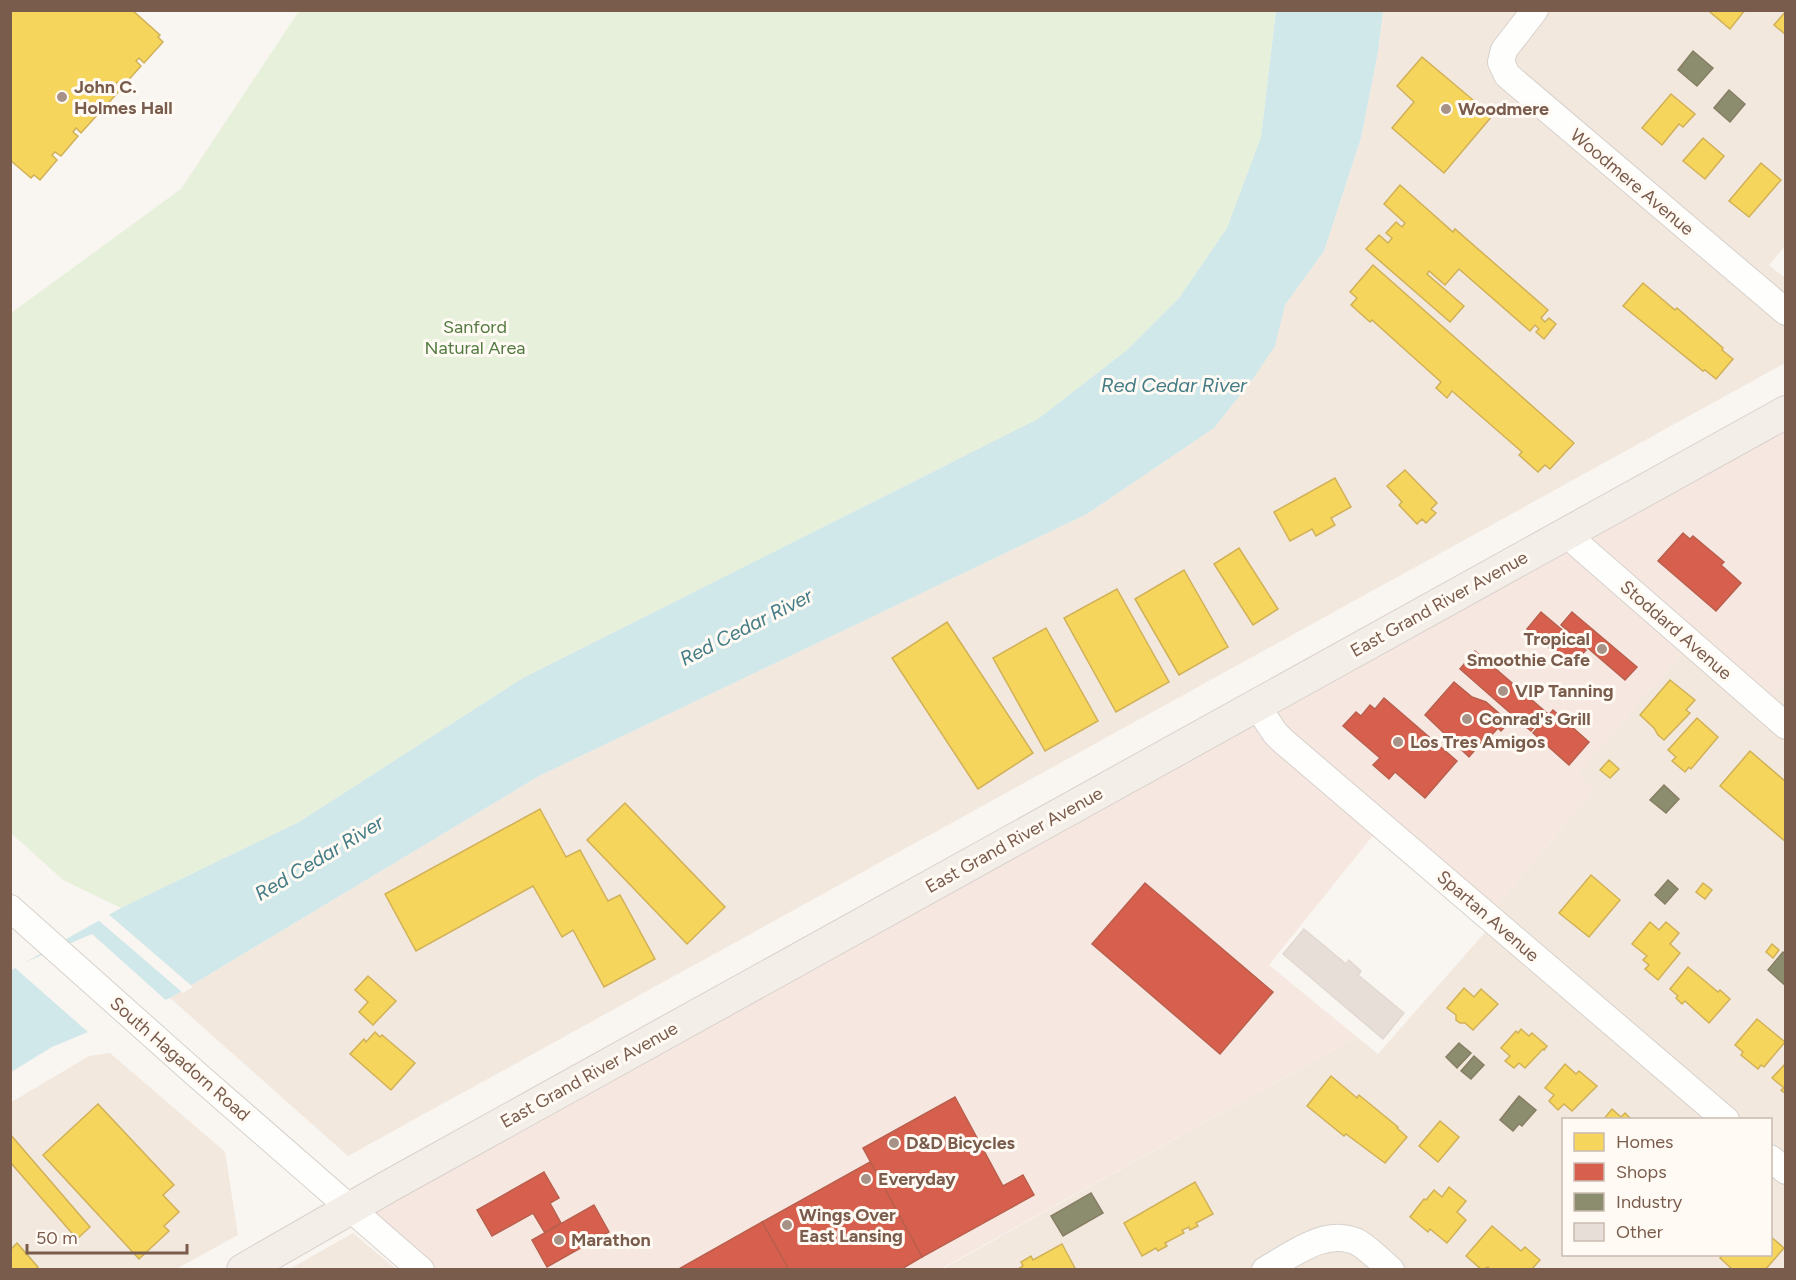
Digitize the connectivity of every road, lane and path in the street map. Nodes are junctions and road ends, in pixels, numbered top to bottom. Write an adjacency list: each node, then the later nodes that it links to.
1 (1535, 10): 2 (street, Woodmere Avenue)
2 (1785, 312)
3 (1785, 412): 4 (main road, East Grand River Avenue)
4 (1566, 534): 5 (main road, East Grand River Avenue); 6 (street, Stoddard Avenue)
5 (1257, 706): 8 (street, Spartan Avenue); 11 (main road, East Grand River Avenue)
6 (1785, 726)
7 (10, 908): 11 (street, South Hagadorn Road)
8 (1725, 1118)
9 (1772, 1160): 10 (street)
10 (1785, 1171)
11 (350, 1209): 12 (main road, East Grand River Avenue); 13 (street, South Hagadorn Road)
12 (243, 1269)
13 (421, 1269)
14 (1265, 1269): 15 (street)
15 (1391, 1269)

